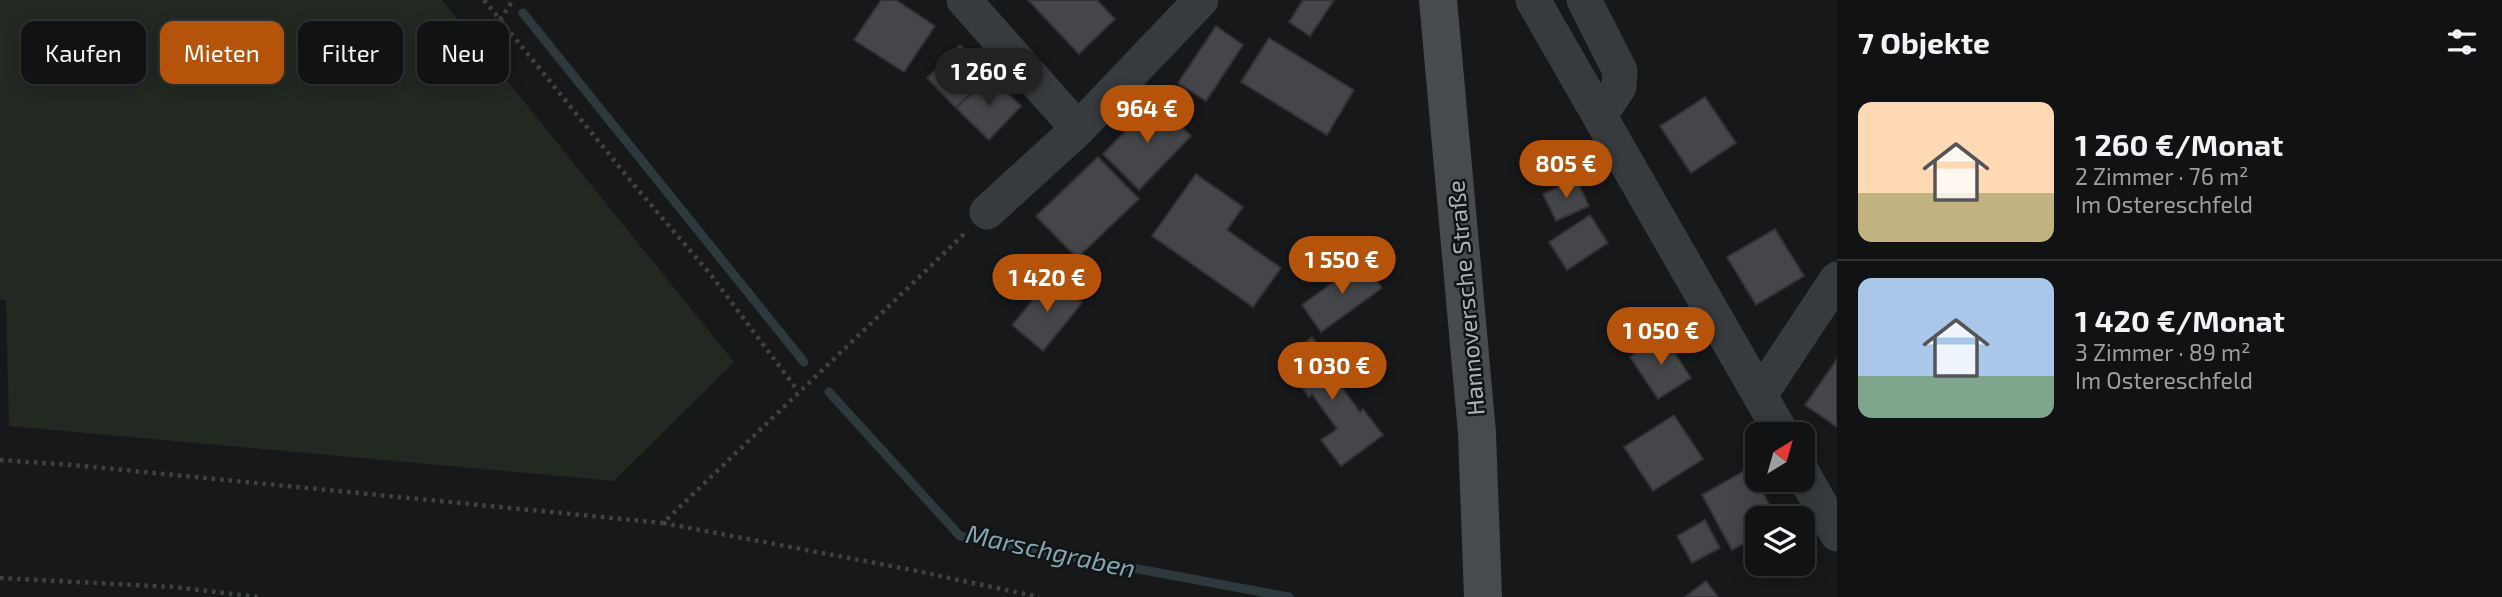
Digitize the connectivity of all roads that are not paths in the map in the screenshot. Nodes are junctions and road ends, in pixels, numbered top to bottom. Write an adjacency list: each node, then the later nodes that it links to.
1 (964, 0): 7 (street)
2 (1201, 0): 7 (street)
3 (1438, 0): 14 (main road, Hannoversche Straße)
4 (1533, 0): 6 (street)
5 (1584, 0): 6 (street)
6 (1600, 115): 10 (street)
7 (1078, 129): 8 (street)
8 (988, 212)
9 (1837, 279): 10 (street)
10 (1760, 395): 11 (street)
11 (1775, 422)
12 (1813, 492): 13 (street)
13 (1837, 534)
14 (1483, 597)

